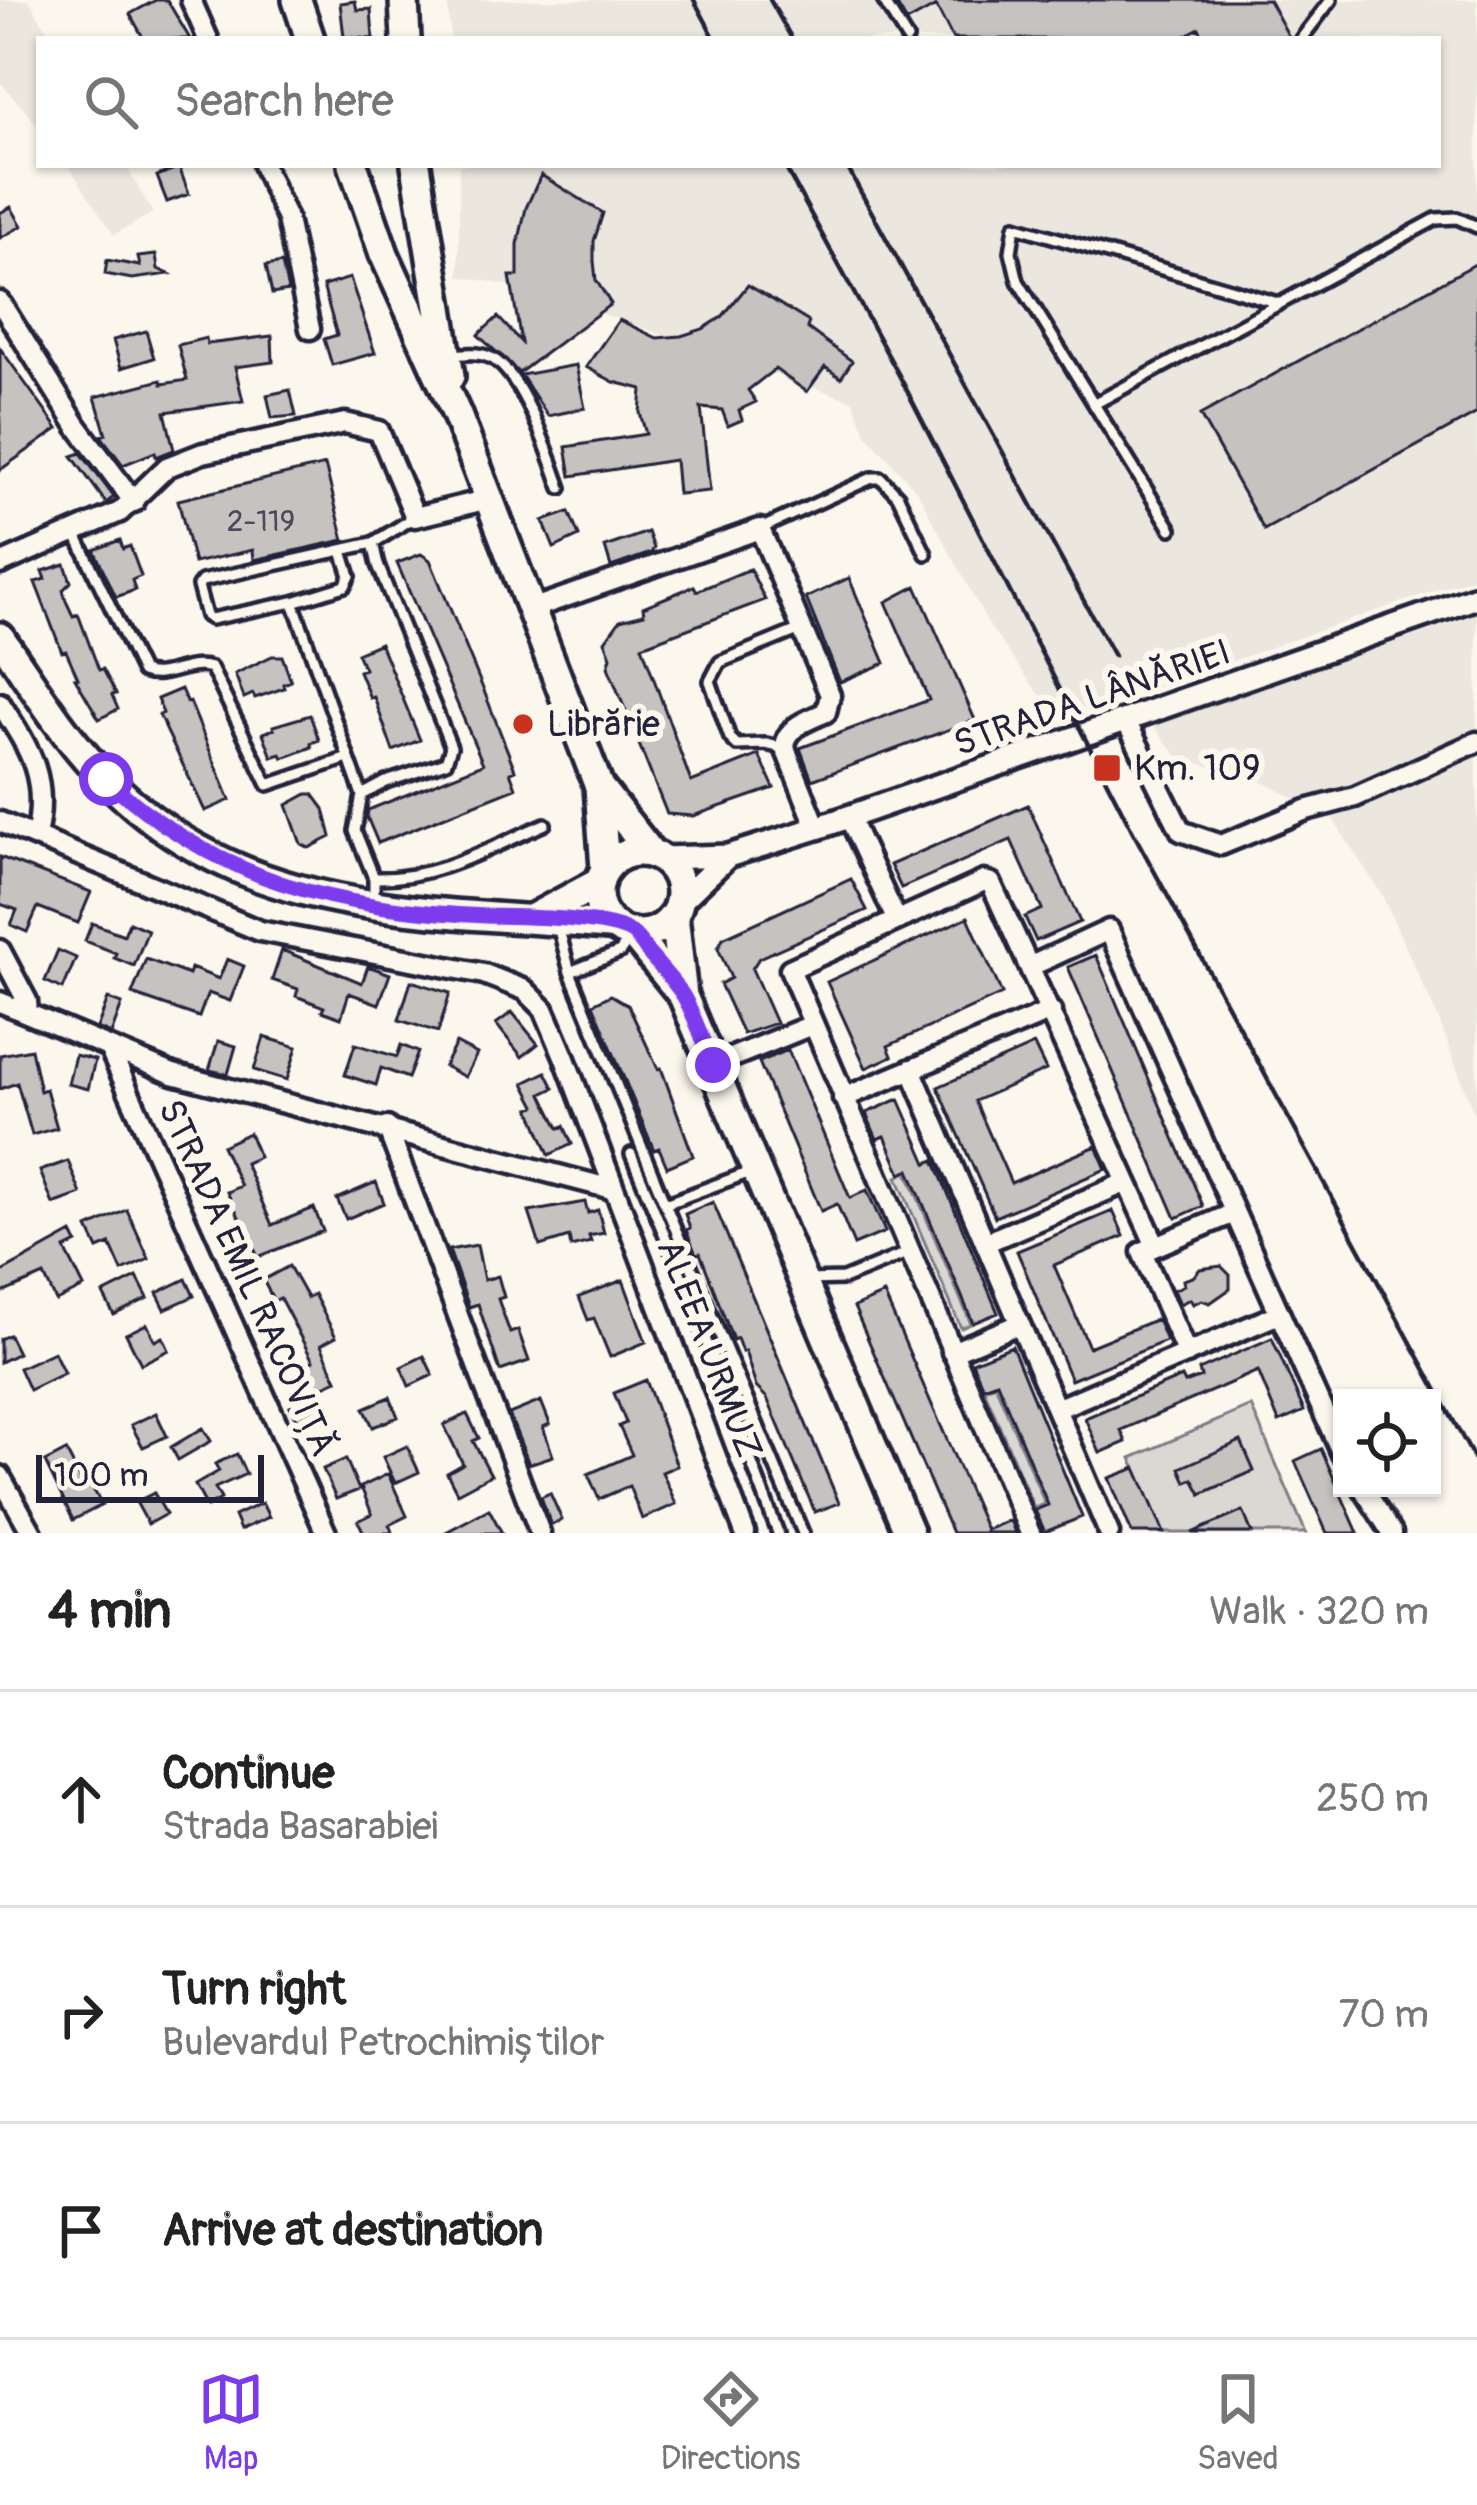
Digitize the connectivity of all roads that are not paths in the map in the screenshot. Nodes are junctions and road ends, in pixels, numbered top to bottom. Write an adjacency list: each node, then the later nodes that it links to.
1 (191, 0): 7 (street)
2 (297, 0): 8 (main road)
3 (404, 0): 9 (main road)
4 (883, 0): 10 (lane)
5 (1315, 0): 6 (lane)
6 (1327, 5): 11 (lane)
7 (207, 36)
8 (309, 36)
9 (406, 36)
10 (905, 36)
11 (1303, 36)
12 (264, 168): 20 (street)
13 (354, 168): 17 (main road)
14 (416, 168): 16 (main road)
15 (1477, 227): 19 (lane)
16 (428, 247): 17 (main road); 21 (main road)
17 (384, 254): 23 (main road)
18 (0, 302): 26 (street)
19 (1278, 303): 22 (lane); 22 (lane)
20 (310, 329)
21 (446, 355): 23 (main road); 24 (lane)
22 (1094, 404): 29 (lane)
23 (457, 415): 25 (main road)
24 (561, 488)
25 (489, 499): 27 (street); 37 (main road)
26 (134, 502): 27 (street); 30 (street)
27 (415, 517): 31 (lane)
28 (760, 529): 33 (lane); 37 (street); 38 (street)
29 (1171, 529)
30 (75, 533): 34 (street); 44 (lane)
31 (373, 543): 32 (lane); 46 (lane)
32 (343, 550): 35 (lane); 35 (lane)
33 (926, 554)
34 (0, 564)
35 (293, 602): 44 (lane)
36 (1475, 604): 41 (street, STRADA LÂNĂRIEI)
37 (531, 609): 45 (main road)
38 (803, 628): 43 (street); 43 (lane)
39 (2, 643): 56 (main road)
40 (0, 703): 51 (street)
41 (1126, 721): 42 (street); 47 (street, STRADA LÂNĂRIEI)
42 (1477, 742)
43 (785, 748): 50 (street)
44 (349, 758): 46 (lane)
45 (598, 787): 52 (main road); 54 (main road)
46 (362, 795): 55 (lane)
47 (849, 817): 50 (street, STRADA LÂNĂRIEI); 59 (street)
48 (0, 821): 51 (street, ALEEA URMUZ)
49 (545, 824): 55 (lane)
50 (817, 828): 53 (street, STRADA LÂNĂRIEI)
51 (36, 836): 77 (street, ALEEA URMUZ)
52 (656, 856): 53 (street); 54 (main road); 57 (main road)
53 (728, 856): 57 (street)
54 (603, 876): 58 (main road); 60 (main road)
55 (374, 878): 56 (lane)
56 (374, 908): 58 (main road)
57 (676, 909): 60 (main road); 64 (main road)
58 (546, 919): 60 (main road); 63 (lane)
59 (896, 919): 62 (street); 68 (street)
60 (624, 930): 63 (lane); 64 (main road)
61 (0, 950): 67 (street)
62 (1031, 966): 66 (street); 79 (street)
63 (570, 972): 78 (lane)
64 (683, 996): 70 (main road)
65 (0, 1002): 67 (street)
66 (1051, 1011): 71 (street); 76 (street)
67 (28, 1013): 69 (street)
68 (812, 1024): 70 (street); 72 (street)
69 (110, 1050): 73 (street); 94 (street, STRADA EMIL RACOVIȚĂ)
70 (713, 1065): 75 (main road)
71 (911, 1070): 72 (street); 80 (street)
72 (843, 1098): 82 (street)
73 (387, 1127): 77 (street); 95 (street)
74 (631, 1154): 83 (lane)
75 (757, 1169): 78 (lane); 84 (main road)
76 (1127, 1182): 80 (street); 81 (street)
77 (612, 1189): 96 (street, ALEEA URMUZ)
78 (665, 1204): 83 (lane)
79 (1234, 1213): 81 (street); 85 (street)
80 (985, 1243): 86 (street)
81 (1156, 1246): 88 (street)
82 (909, 1252): 84 (lane); 87 (street)
83 (690, 1280): 97 (lane); 98 (lane)
84 (803, 1280): 99 (main road)
85 (1279, 1314): 88 (street); 90 (street)
86 (1019, 1324): 87 (street); 89 (street)
87 (952, 1352): 100 (street)
88 (1187, 1354): 89 (street)
89 (1056, 1409): 101 (street)
90 (1333, 1434)
91 (0, 1476): 93 (street)
92 (1370, 1497): 102 (street)
93 (32, 1533)
94 (326, 1533)
95 (540, 1533)
96 (745, 1533)
97 (778, 1533)
98 (803, 1533)
99 (909, 1533)
100 (1030, 1533)
101 (1108, 1533)
102 (1392, 1533)

